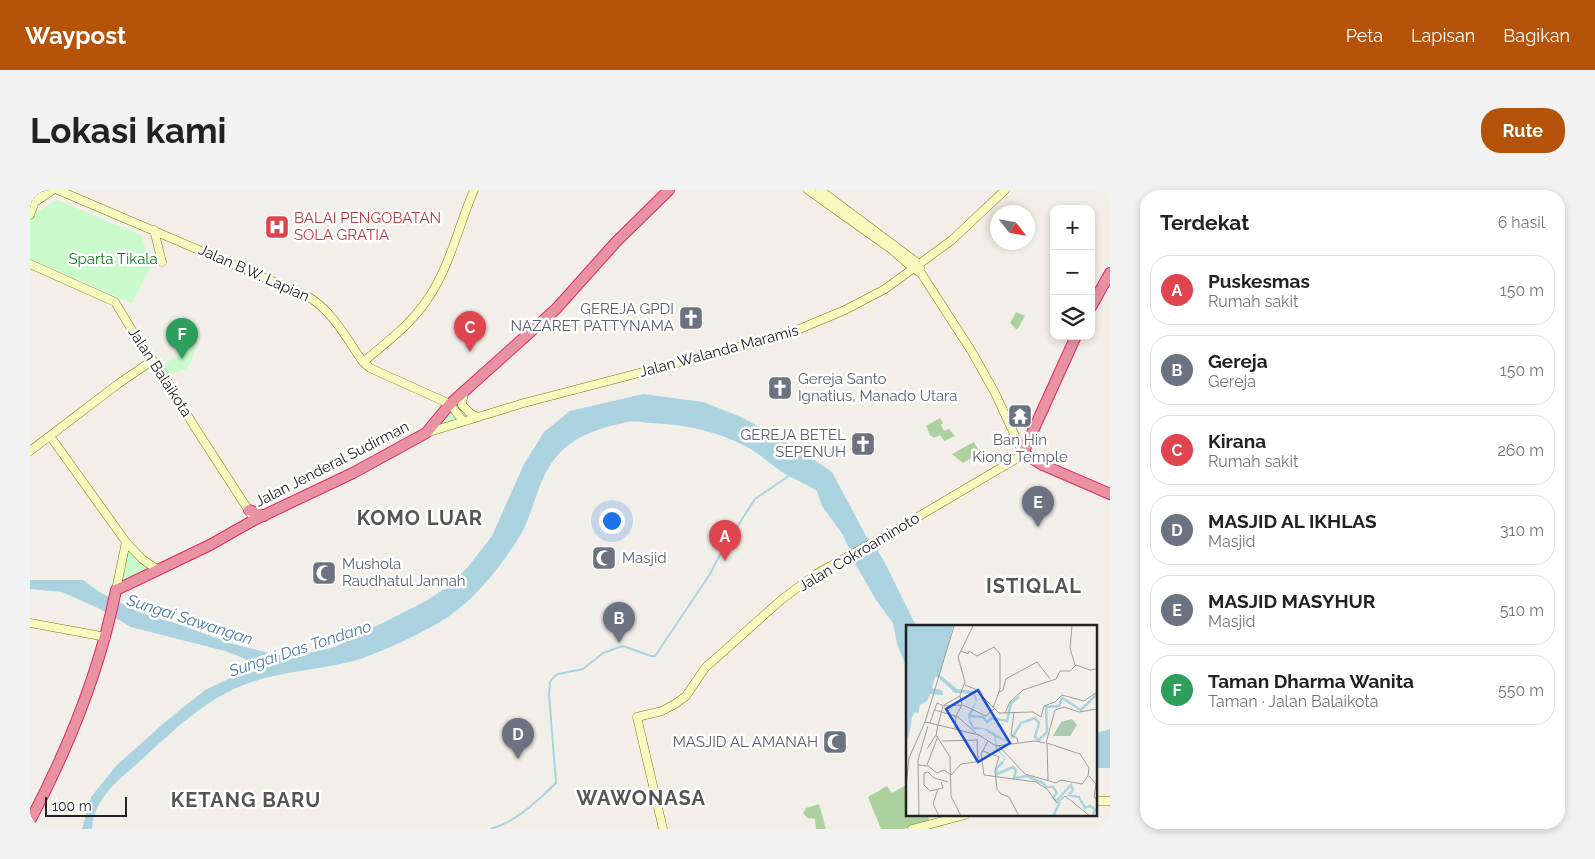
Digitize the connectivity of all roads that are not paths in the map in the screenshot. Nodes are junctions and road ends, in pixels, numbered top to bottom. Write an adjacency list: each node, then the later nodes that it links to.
1 (38, 190): 9 (street)
2 (53, 190): 9 (street)
3 (58, 190): 11 (street, Jalan B.W. Lapian)
4 (474, 190): 19 (street)
5 (669, 190): 20 (highway, Jalan Jenderal Sudirman)
6 (808, 190): 14 (street)
7 (820, 190): 14 (street)
8 (1005, 190): 14 (street, Jalan Walanda Maramis)
9 (35, 202): 10 (street)
10 (30, 215)
11 (154, 230): 12 (street); 19 (street, Jalan B.W. Lapian)
12 (162, 262)
13 (30, 264): 18 (street, Jalan Balaikota)
14 (917, 266): 22 (street, Jalan Walanda Maramis); 27 (street)
15 (1110, 273): 16 (highway)
16 (1095, 300)
17 (1074, 340): 27 (highway)
18 (153, 360): 25 (street); 29 (street, Jalan Balaikota)
19 (363, 362): 21 (street, Jalan B.W. Lapian)
20 (464, 392): 21 (highway, Jalan Jenderal Sudirman); 22 (street)
21 (450, 404): 23 (street); 24 (highway, Jalan Jenderal Sudirman)
22 (478, 416): 23 (street, Jalan Walanda Maramis)
23 (463, 421): 24 (street, Jalan Walanda Maramis)
24 (426, 433): 30 (highway, Jalan Jenderal Sudirman)
25 (50, 436): 26 (street); 31 (street)
26 (30, 451)
27 (1023, 453): 28 (highway); 38 (street, Jalan Cokroaminoto)
28 (1110, 494)
29 (249, 510): 30 (highway)
30 (259, 518): 32 (highway, Jalan Jenderal Sudirman)
31 (126, 542): 32 (street); 33 (street)
32 (158, 570): 33 (highway, Jalan Jenderal Sudirman)
33 (116, 592): 35 (highway)
34 (30, 623): 35 (street)
35 (106, 634): 37 (highway)
36 (961, 816): 39 (street)
37 (30, 821)
38 (663, 829)
39 (912, 829)

